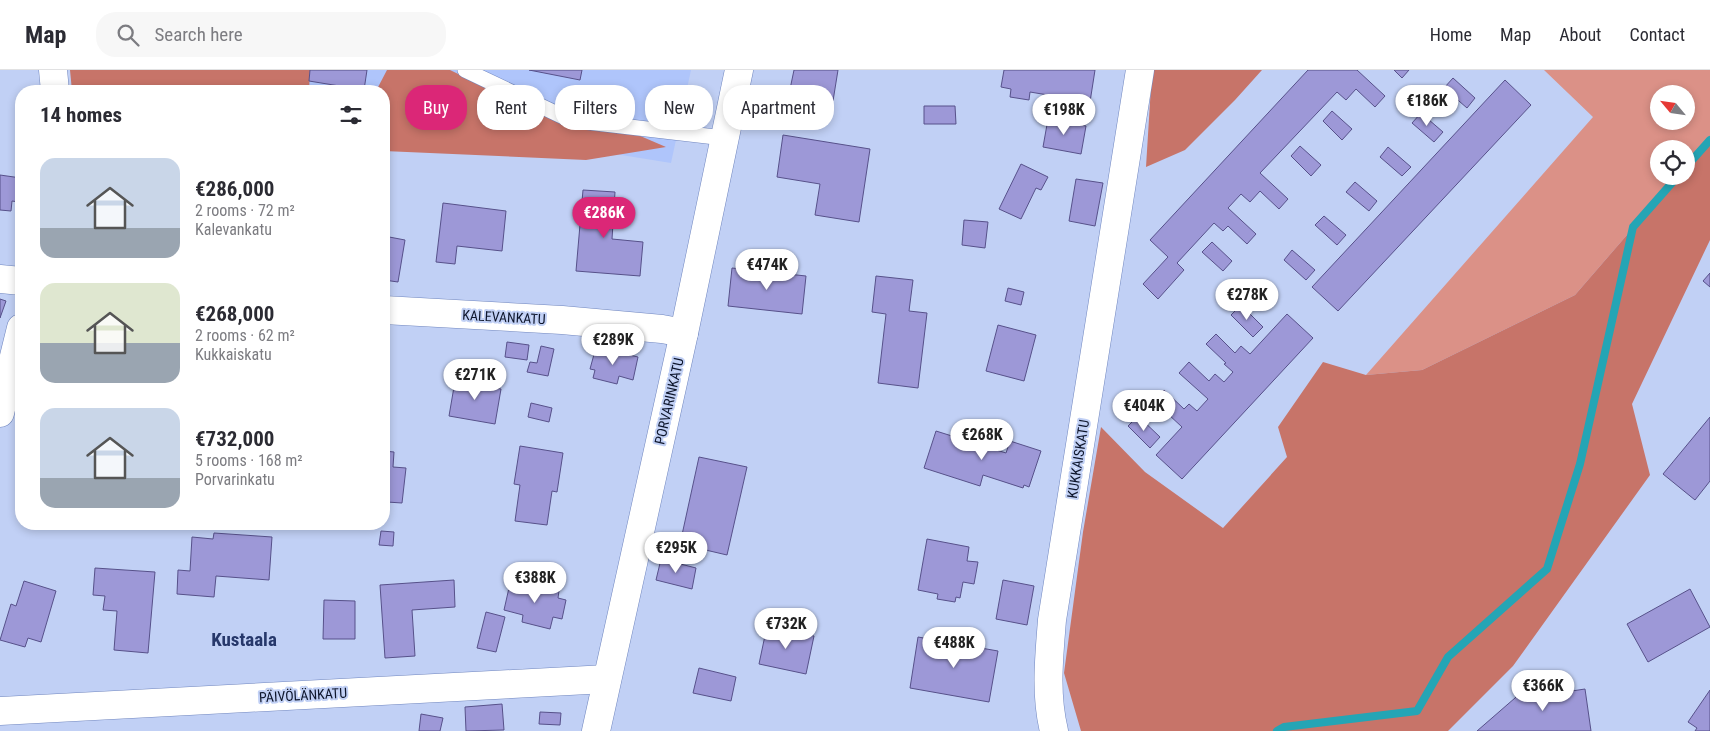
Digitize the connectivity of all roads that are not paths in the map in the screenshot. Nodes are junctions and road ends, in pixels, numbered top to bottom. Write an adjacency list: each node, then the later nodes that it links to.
1 (53, 70): 5 (street)
2 (465, 70): 6 (lane)
3 (739, 70): 6 (street, PORVARINKATU)
4 (1140, 70): 16 (street, KUKKAISKATU)
5 (54, 85)
6 (724, 138): 10 (street, PORVARINKATU)
7 (0, 279): 8 (street)
8 (15, 280)
9 (390, 310): 10 (street, KALEVANKATU)
10 (684, 333): 13 (street, PORVARINKATU)
11 (15, 352): 12 (street)
12 (0, 413)
13 (607, 679): 14 (street, PÄIVÖLÄNKATU); 15 (street, PORVARINKATU)
14 (0, 711)
15 (596, 731)
16 (1054, 731)

